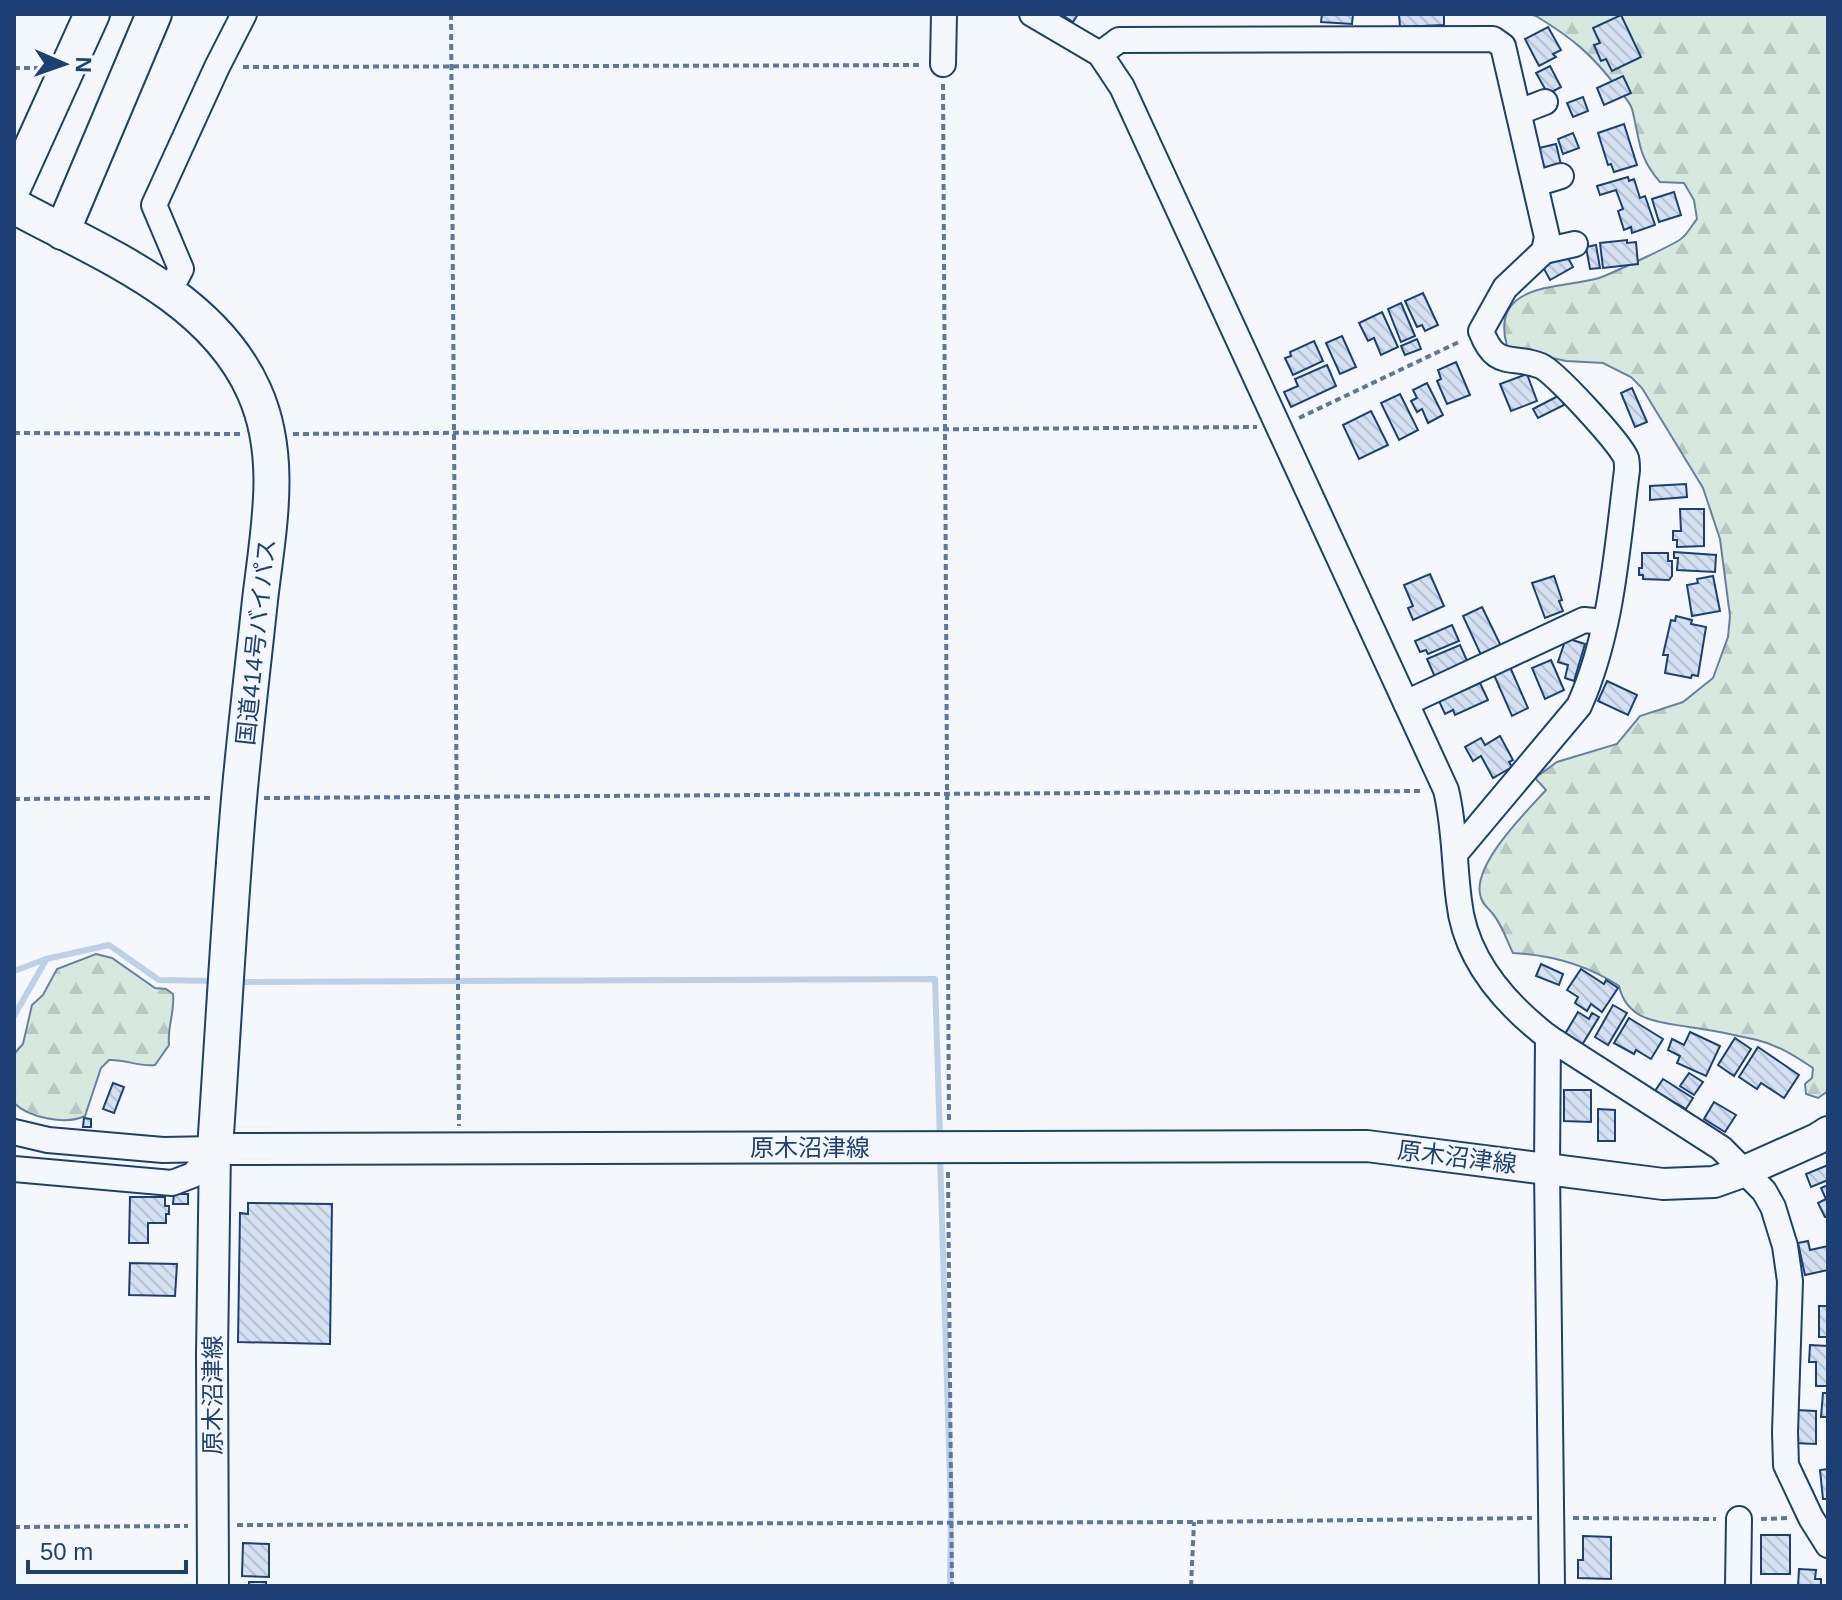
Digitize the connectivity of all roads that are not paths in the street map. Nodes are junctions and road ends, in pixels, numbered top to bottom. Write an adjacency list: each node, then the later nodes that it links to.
1 (154, 14): 14 (highway)
2 (244, 14): 17 (street)
3 (944, 14): 7 (street)
4 (1032, 14): 6 (street)
5 (88, 23): 12 (highway)
6 (1100, 54): 9 (street); 19 (street)
7 (943, 64)
8 (1545, 102): 9 (street)
9 (1519, 112): 11 (street)
10 (1561, 176): 11 (street)
11 (1535, 184): 16 (street)
12 (14, 186)
13 (14, 206): 14 (highway, 国道414号バイパス)
14 (62, 232): 17 (highway, 国道414号バイパス)
15 (1575, 244): 16 (street)
16 (1544, 251): 18 (street)
17 (169, 292): 24 (highway, 国道414号バイパス)
18 (1605, 622): 19 (street); 20 (street)
19 (1406, 703): 20 (street)
20 (1455, 854): 21 (street)
21 (1548, 1037): 26 (street); 27 (street)
22 (14, 1132): 24 (street)
23 (1828, 1132): 27 (main road, 原木沼津線)
24 (215, 1149): 25 (street); 26 (main road, 原木沼津線); 30 (main road, 原木沼津線)
25 (14, 1169)
26 (1547, 1169): 27 (main road, 原木沼津線); 31 (street)
27 (1745, 1171): 29 (street)
28 (1739, 1519): 32 (street)
29 (1828, 1545)
30 (213, 1586)
31 (1552, 1586)
32 (1738, 1586)

